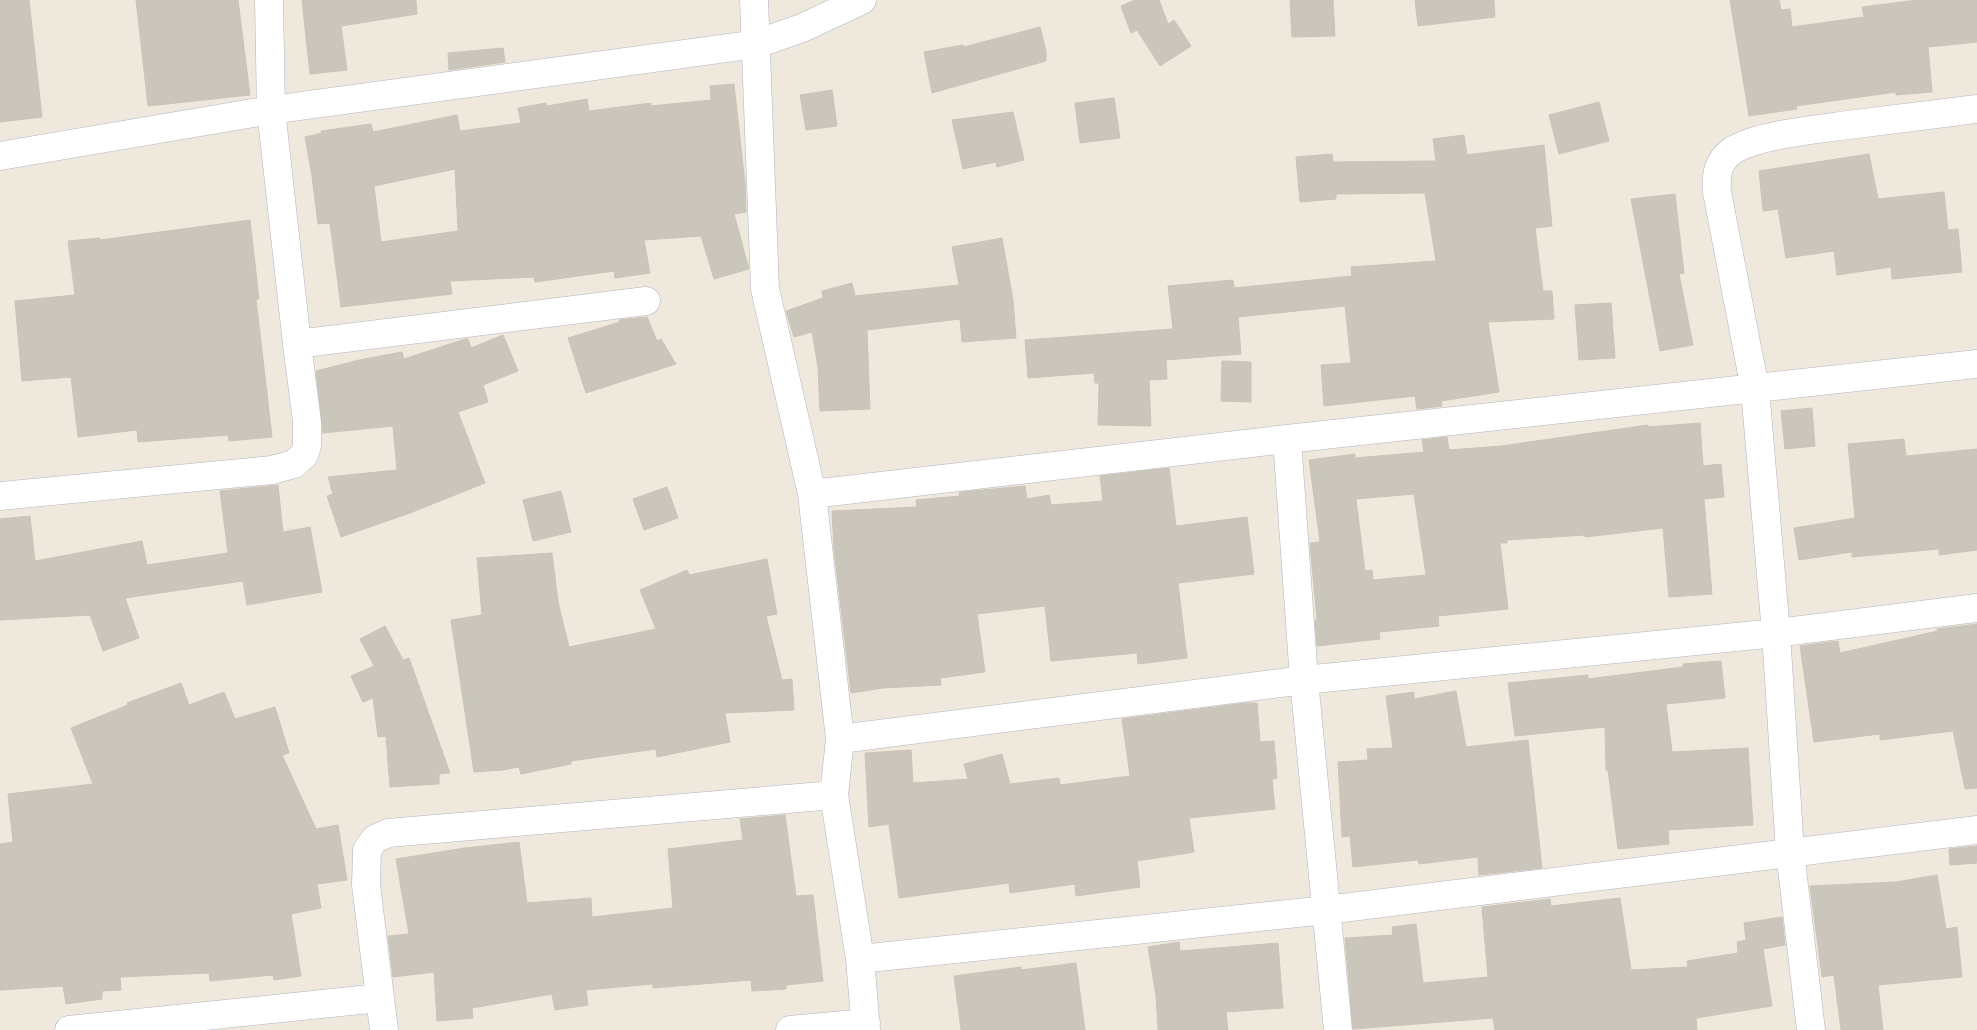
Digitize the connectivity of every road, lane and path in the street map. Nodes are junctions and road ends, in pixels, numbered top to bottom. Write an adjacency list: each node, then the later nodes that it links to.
1 (269, 0): 6 (street)
2 (754, 0): 4 (street)
3 (862, 0): 4 (street)
4 (757, 44): 6 (street); 13 (street)
5 (1977, 108): 11 (street)
6 (271, 110): 7 (street); 9 (street)
7 (0, 156)
8 (646, 301): 9 (street)
9 (296, 344): 14 (street)
10 (1977, 364): 11 (street)
11 (1755, 389): 12 (street); 16 (street)
12 (1287, 439): 13 (street); 17 (street)
13 (812, 494): 18 (street)
14 (0, 496)
15 (1977, 608): 16 (street)
16 (1776, 633): 17 (street); 21 (street)
17 (1304, 680): 18 (street); 22 (street)
18 (840, 739): 19 (street)
19 (834, 794): 23 (street); 24 (street)
20 (1977, 830): 21 (street)
21 (1790, 852): 22 (street); 30 (street)
22 (1326, 910): 23 (street); 29 (street)
23 (860, 959): 25 (street)
24 (380, 998): 26 (street); 27 (street)
25 (866, 1027): 28 (street)
26 (69, 1030)
27 (384, 1030)
28 (790, 1030)
29 (1338, 1030)
30 (1811, 1030)

